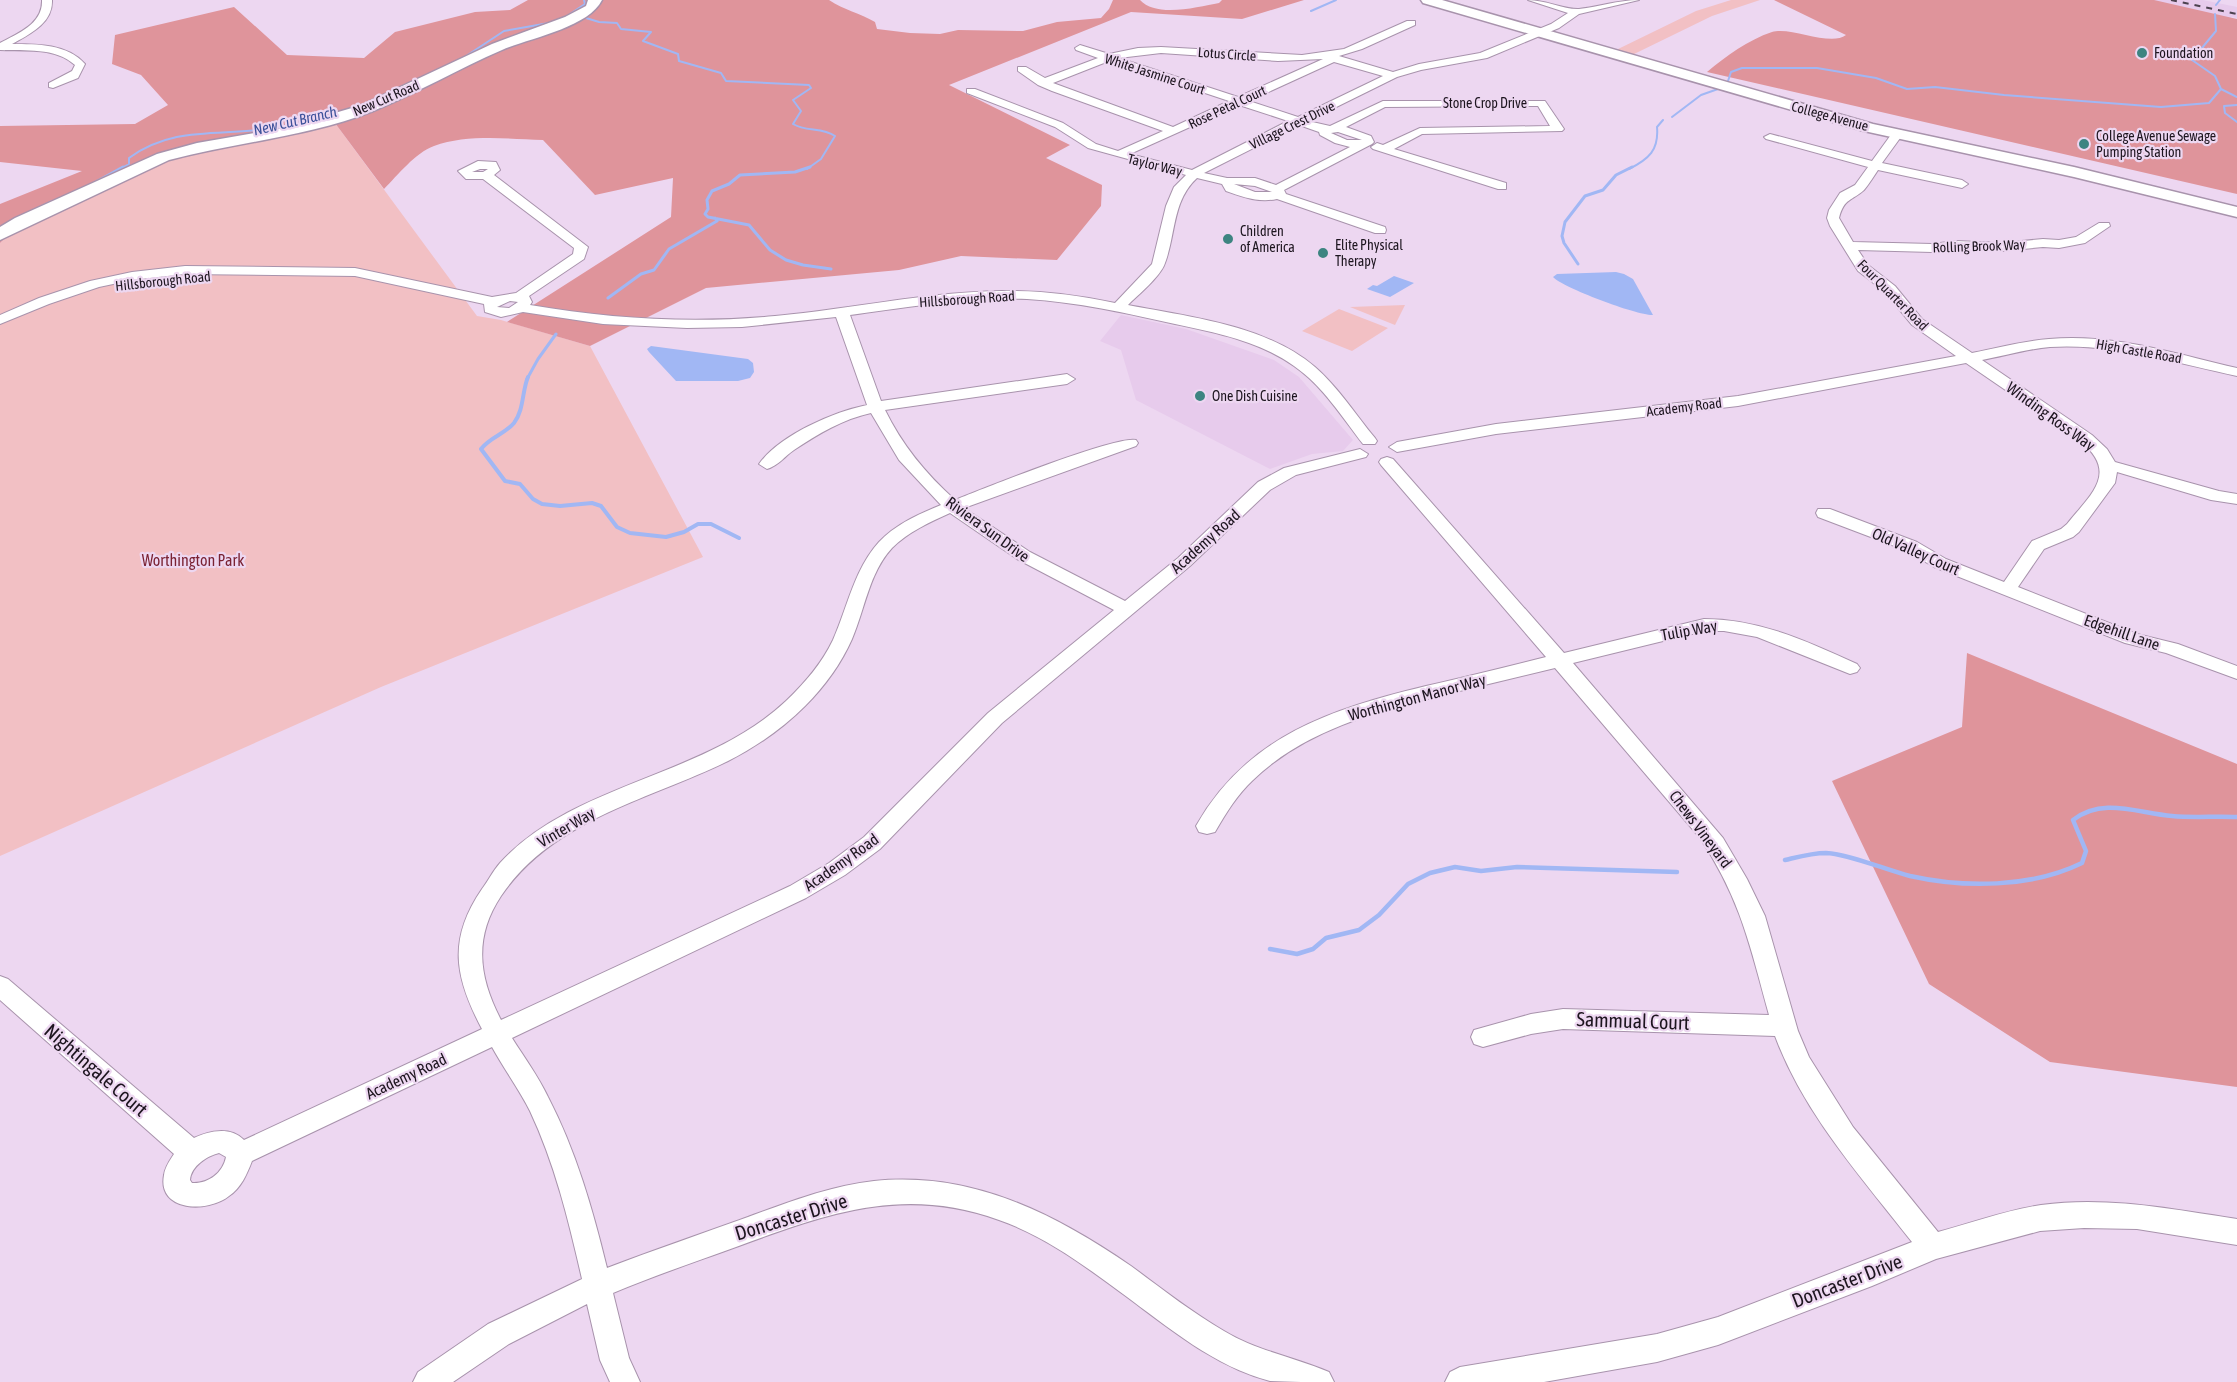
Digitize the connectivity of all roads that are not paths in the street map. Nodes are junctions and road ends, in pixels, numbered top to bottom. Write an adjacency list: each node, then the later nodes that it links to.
1 (47, 0): 9 (street)
2 (595, 0): 36 (street, New Cut Road)
3 (1428, 0): 8 (street, College Avenue)
4 (1533, 0): 6 (street)
5 (1634, 0): 6 (street)
6 (1576, 12): 8 (street, Village Crest Drive)
7 (1411, 23): 11 (street, Lotus Circle)
8 (1541, 32): 14 (street, Village Crest Drive); 22 (street, College Avenue)
9 (0, 47): 16 (street)
10 (1080, 48): 12 (street, White Jasmine Court)
11 (1331, 57): 12 (street, Lotus Circle); 14 (street); 18 (street, Rose Petal Court)
12 (1108, 59): 15 (street, Lotus Circle); 18 (street, White Jasmine Court)
13 (1022, 69): 15 (street)
14 (1393, 75): 19 (street, Village Crest Drive)
15 (1042, 83): 21 (street)
16 (54, 85)
17 (976, 90): 26 (street, Taylor Way)
18 (1238, 102): 19 (street, White Jasmine Court); 21 (street, Rose Petal Court)
19 (1299, 121): 20 (street, White Jasmine Court); 28 (street, Village Crest Drive)
20 (1330, 129): 24 (street, White Jasmine Court); 25 (street, Stone Crop Drive)
21 (1174, 131): 26 (street, Rose Petal Court)
22 (1897, 134): 27 (street, Four Quarter Road); 33 (street, College Avenue)
23 (1770, 137): 27 (street)
24 (1362, 144): 25 (street, White Jasmine Court); 32 (street)
25 (1384, 149): 31 (street, White Jasmine Court)
26 (1122, 154): 28 (street, Taylor Way)
27 (1875, 165): 30 (street); 37 (street, Four Quarter Road)
28 (1194, 174): 32 (street, Taylor Way); 40 (street, Village Crest Drive)
29 (486, 175): 39 (street)
30 (1962, 184)
31 (1502, 186)
32 (1278, 192): 35 (street, Taylor Way)
33 (2237, 212)
34 (2104, 226): 37 (street, Rolling Brook Way)
35 (1380, 230)
36 (0, 235)
37 (1849, 246): 44 (street, Four Quarter Road)
38 (298, 271): 39 (street, Hillsborough Road); 42 (street, Hillsborough Road); 43 (street, Hillsborough Road)
39 (520, 303): 41 (street, Hillsborough Road)
40 (1119, 307): 41 (street, Hillsborough Road); 49 (street, Hillsborough Road)
41 (842, 313): 47 (street, Riviera Sun Drive)
42 (0, 320)
43 (0, 328)
44 (1969, 358): 45 (street, High Castle Road); 50 (street, Academy Road); 52 (street, Winding Ross Way)
45 (2237, 372)
46 (1067, 379): 47 (street)
47 (876, 407): 51 (street); 54 (street, Riviera Sun Drive)
48 (1130, 443): 54 (street, Vinter Way)
49 (1364, 448): 50 (street); 57 (street, Academy Road)
50 (1392, 455): 58 (street, Chews Vineyard)
51 (767, 464)
52 (2109, 465): 53 (street); 56 (street, Winding Ross Way)
53 (2237, 499)
54 (953, 507): 57 (street, Riviera Sun Drive); 64 (street, Vinter Way)
55 (1824, 513): 56 (street, Old Valley Court)
56 (2008, 589): 60 (street, Edgehill Lane)
57 (1127, 609): 64 (street, Academy Road)
58 (1560, 661): 59 (street, Tulip Way); 61 (street, Worthington Manor Way); 63 (street, Chews Vineyard)
59 (1850, 668)
60 (2237, 674)
61 (1207, 826)
62 (0, 986): 66 (street, Nightingale Court)
63 (1785, 1026): 65 (street, Sammual Court); 69 (street, Chews Vineyard)
64 (498, 1033): 67 (street, Academy Road); 70 (street, Vinter Way)
65 (1483, 1038)
66 (192, 1153): 67 (street); 67 (street)
67 (240, 1154)
68 (2237, 1232): 69 (street, Doncaster Drive)
69 (1933, 1247): 71 (street, Doncaster Drive)
70 (596, 1285): 72 (street, Doncaster Drive); 73 (street, Vinter Way); 74 (street, Doncaster Drive)
71 (1516, 1378): 75 (street, Doncaster Drive)
72 (428, 1382)
73 (625, 1382)
74 (1319, 1382)
75 (1460, 1382)

